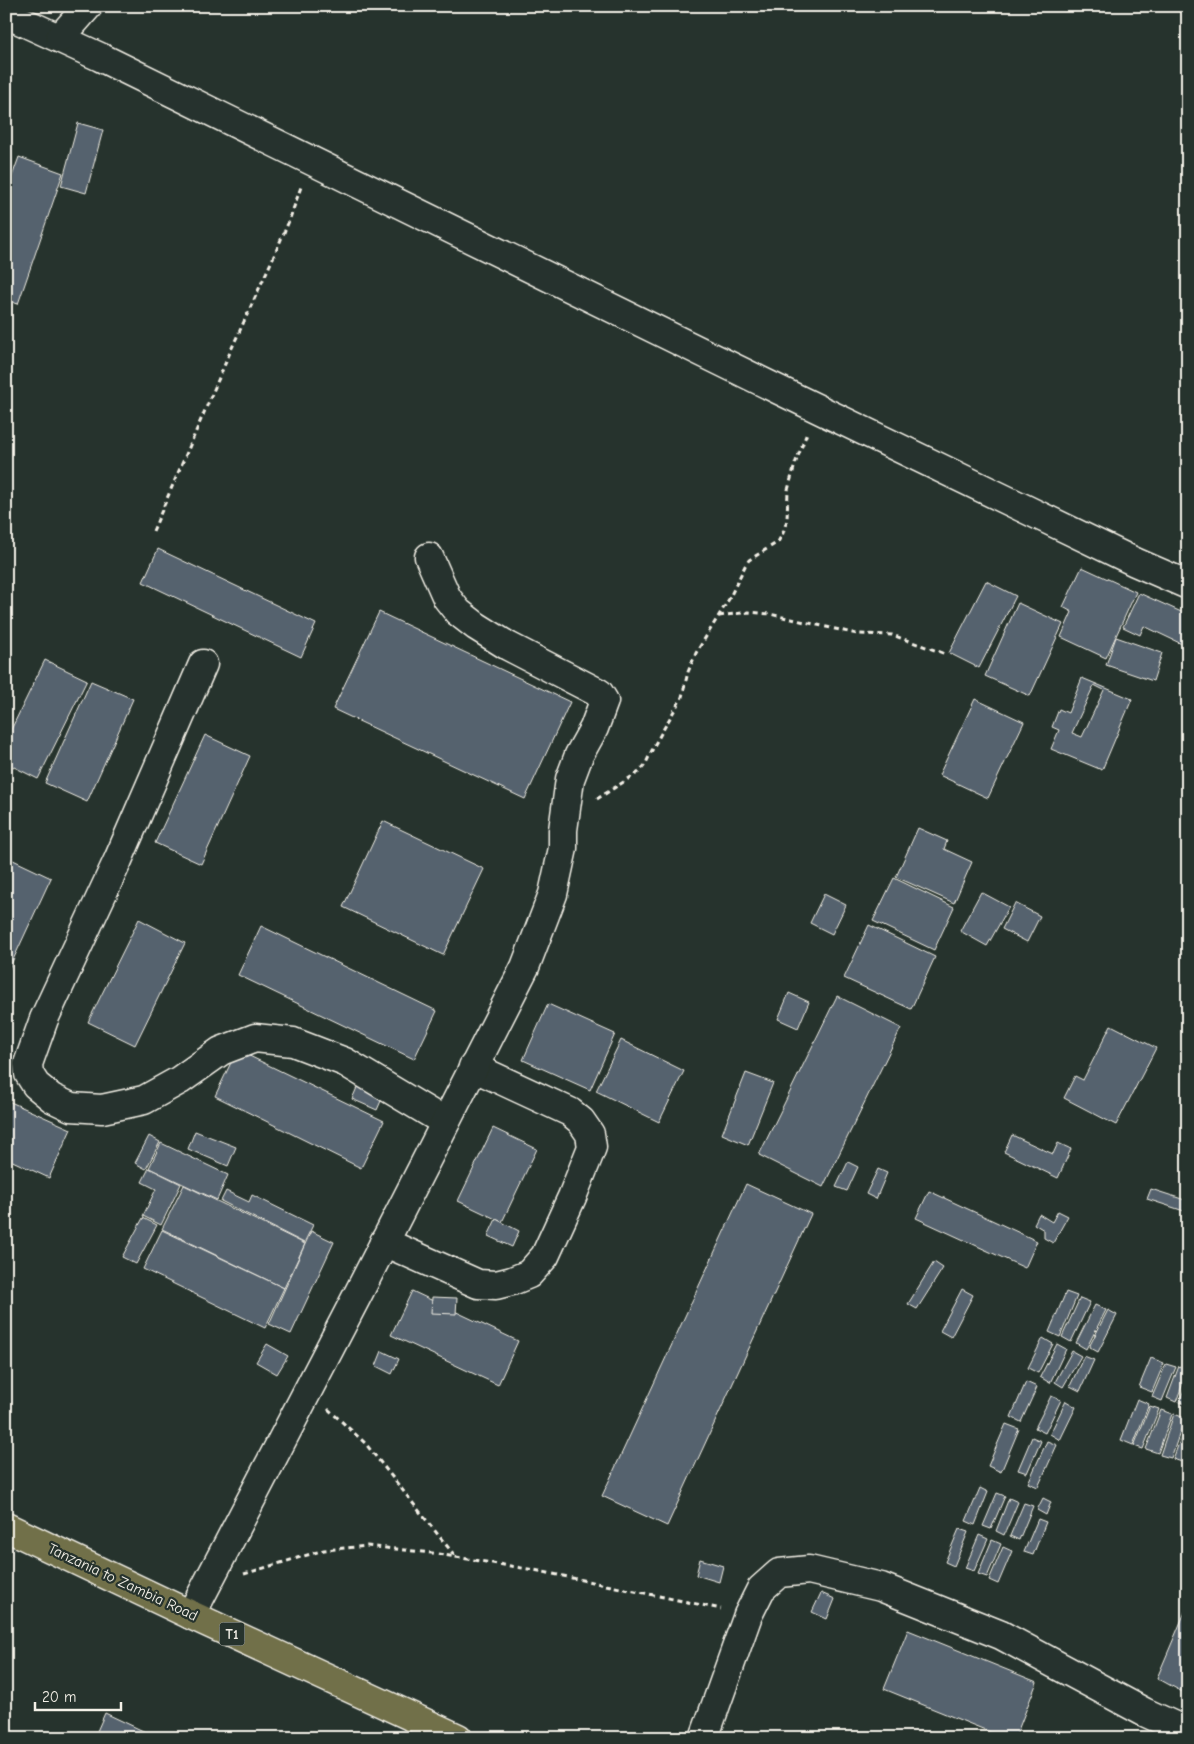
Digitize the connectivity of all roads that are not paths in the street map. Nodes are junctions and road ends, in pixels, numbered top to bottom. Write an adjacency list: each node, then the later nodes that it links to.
1 (88, 6): 3 (lane)
2 (6, 14): 3 (lane)
3 (60, 38): 5 (lane)
4 (429, 557): 7 (lane)
5 (1188, 585)
6 (203, 664): 8 (lane)
7 (473, 1067): 8 (lane); 9 (lane)
8 (445, 1122): 9 (lane)
9 (384, 1242): 11 (lane)
10 (6, 1527): 11 (highway, Tanzania to Zambia Road / T1)
11 (190, 1614): 13 (highway, Tanzania to Zambia Road / T1)
12 (1188, 1732): 14 (lane)
13 (458, 1738)
14 (704, 1738)

